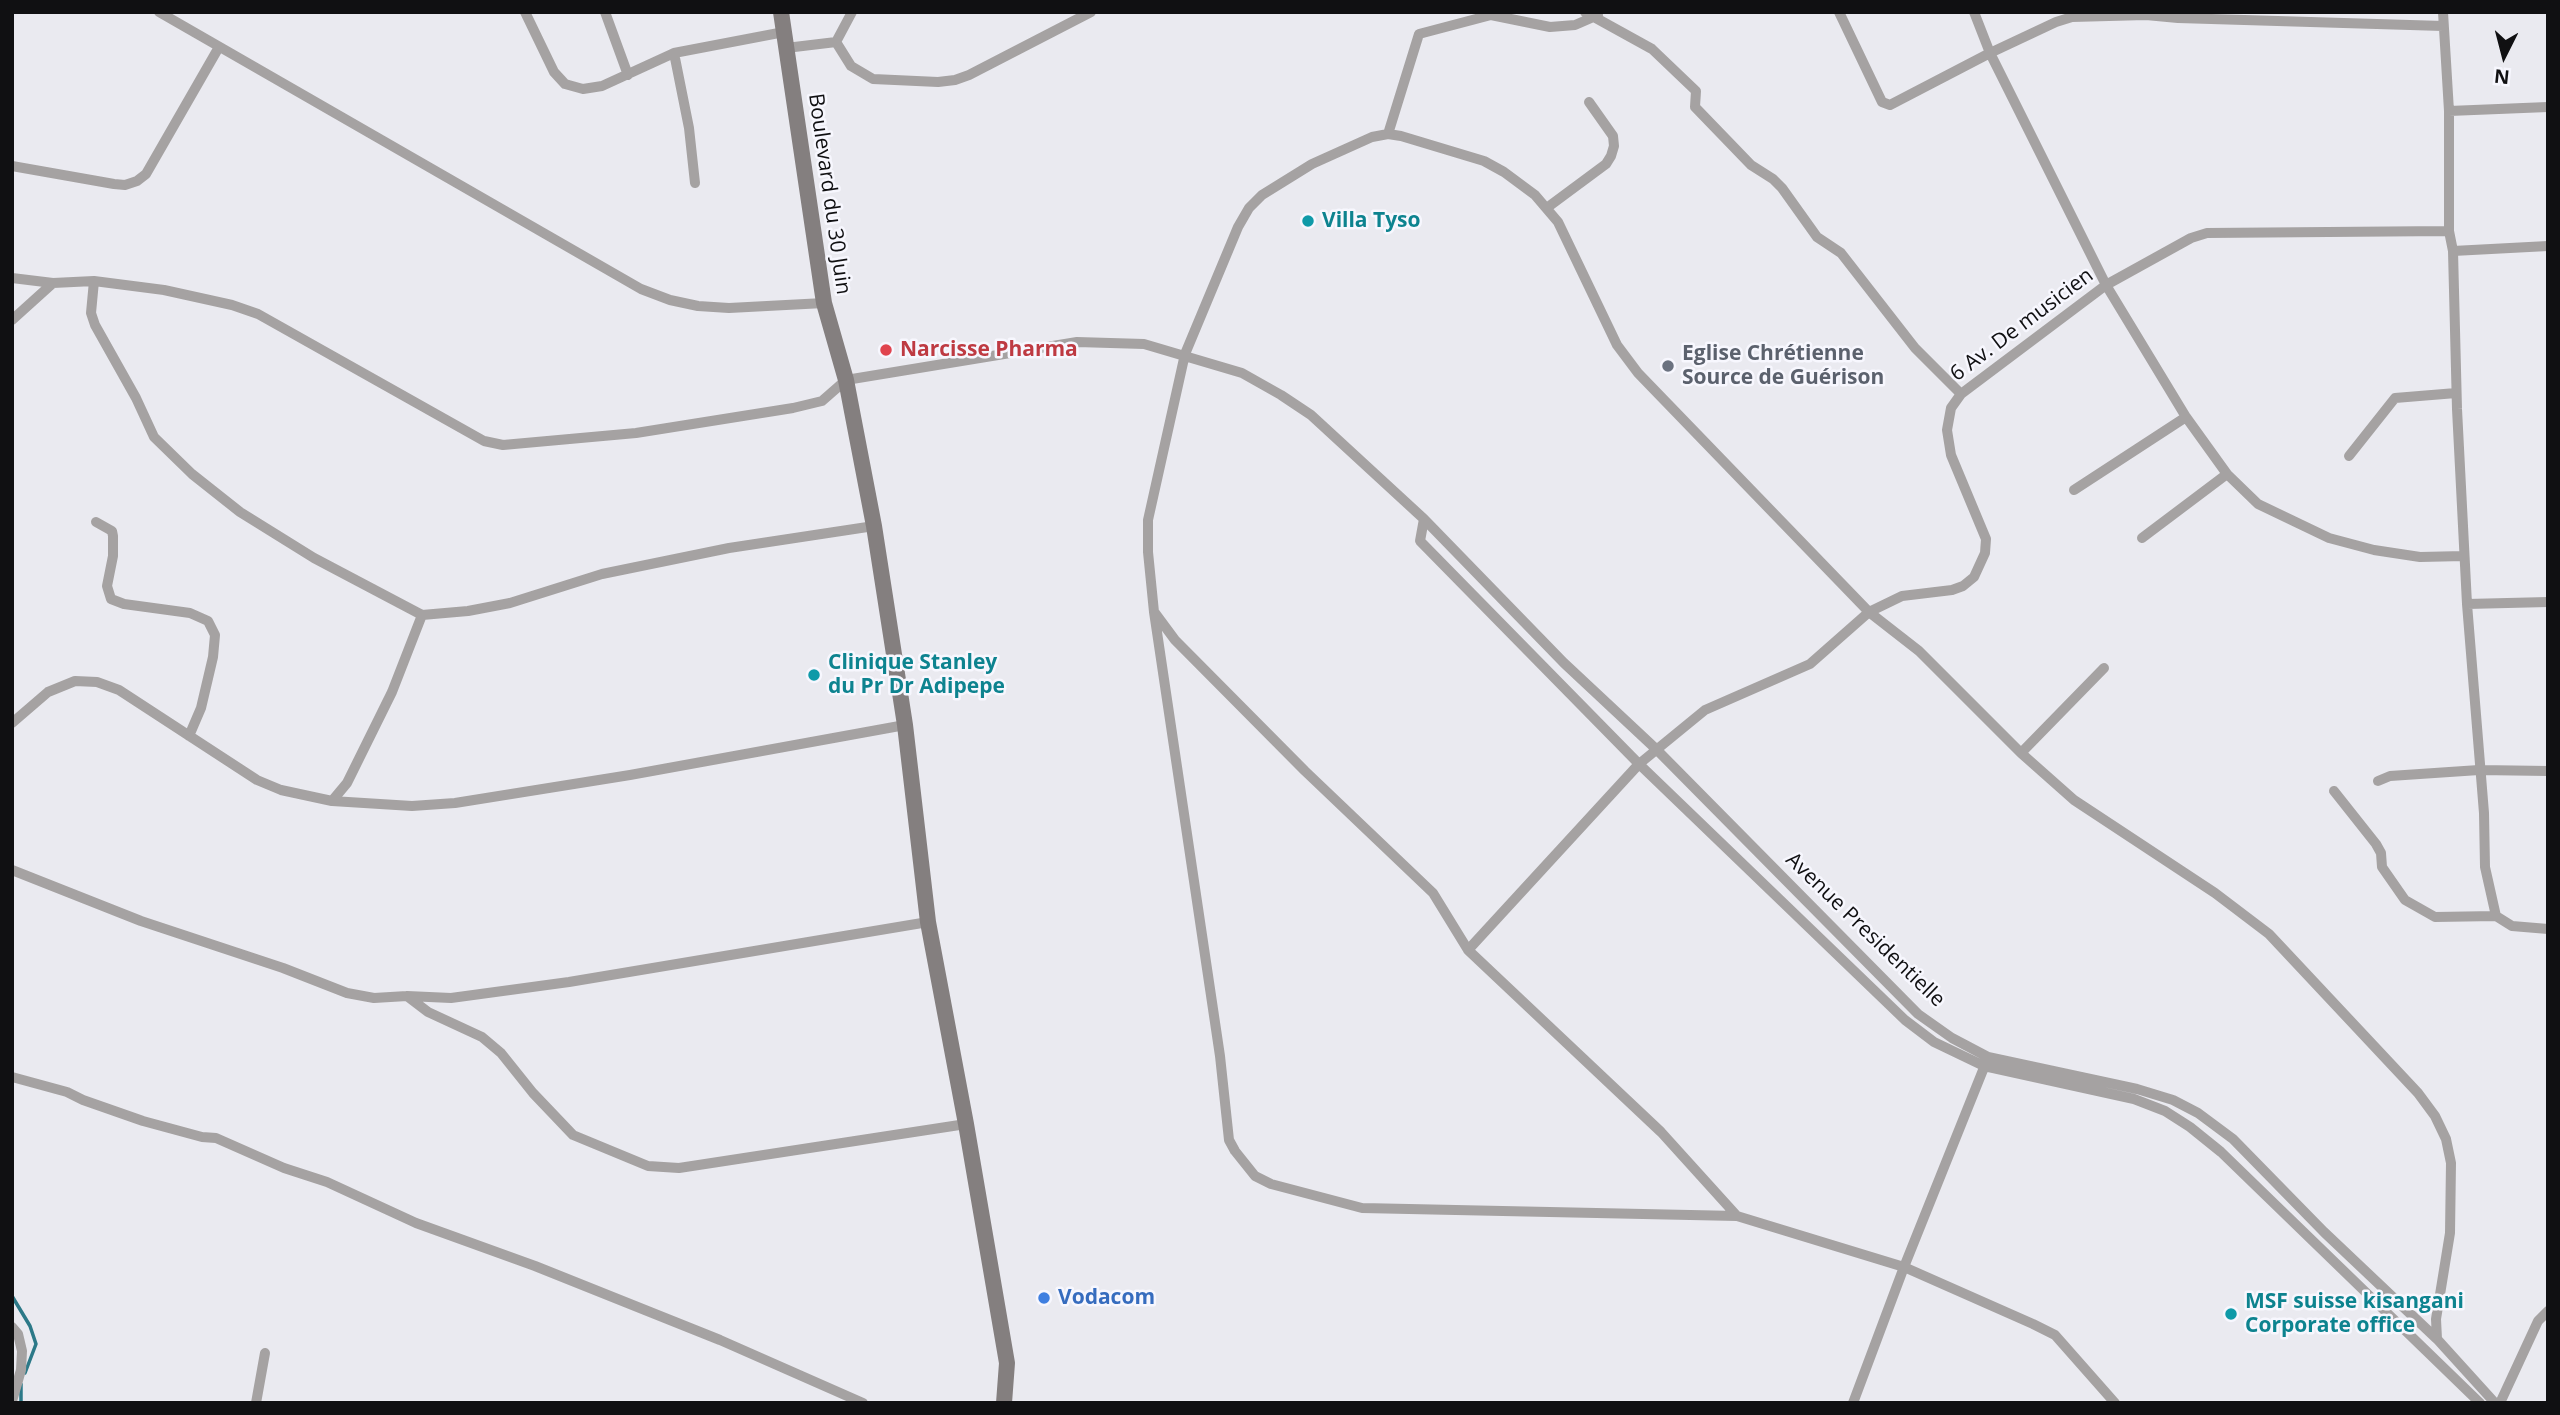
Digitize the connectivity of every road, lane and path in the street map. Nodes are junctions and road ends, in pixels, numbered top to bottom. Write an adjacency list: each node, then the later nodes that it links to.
1 (159, 12): 15 (street)
2 (525, 12): 18 (street)
3 (605, 12): 18 (street)
4 (781, 12): 13 (street, Boulevard du 30 Juin)
5 (852, 12): 14 (street)
6 (1091, 12): 14 (street)
7 (1585, 12): 11 (street)
8 (1839, 12): 17 (street)
9 (1974, 12): 17 (street)
10 (2443, 12): 12 (street)
11 (1598, 15): 22 (street); 38 (street)
12 (2443, 26): 17 (street); 21 (street)
13 (785, 40): 14 (street); 16 (street); 33 (street, Boulevard du 30 Juin)
14 (836, 42)
15 (219, 47): 23 (street); 33 (street)
16 (674, 53): 18 (street); 24 (street)
17 (1990, 53): 32 (street)
18 (628, 75)
19 (1589, 102): 25 (street)
20 (2548, 107): 21 (street)
21 (2449, 111): 26 (street)
22 (1388, 134): 25 (street); 35 (street)
23 (12, 166)
24 (695, 183)
25 (1548, 207): 51 (street)
26 (2449, 231): 28 (street); 32 (street, 6 Av. De musicien)
27 (2548, 246): 28 (street)
28 (2453, 251): 37 (street)
29 (12, 278): 31 (street)
30 (94, 281): 31 (street); 36 (street); 52 (street)
31 (53, 283): 34 (street)
32 (2106, 285): 38 (street, 6 Av. De musicien); 39 (street)
33 (824, 303): 36 (street, Boulevard du 30 Juin)
34 (12, 320)
35 (1185, 355): 36 (street, Avenue Presidentielle); 43 (street, Avenue Presidentielle); 50 (street)
36 (846, 380): 45 (street, Boulevard du 30 Juin)
37 (2456, 393): 40 (street); 47 (street)
38 (1961, 394): 51 (street, 6 Av. De musicien)
39 (2186, 417): 41 (street); 42 (street)
40 (2349, 456)
41 (2227, 474): 46 (street); 47 (street)
42 (2074, 490)
43 (1424, 519): 53 (street, Avenue Presidentielle); 55 (street, Avenue Presidentielle)
44 (96, 522): 58 (street)
45 (873, 526): 52 (street); 57 (street, Boulevard du 30 Juin)
46 (2142, 538)
47 (2464, 556): 49 (street)
48 (2548, 602): 49 (street)
49 (2467, 604): 62 (street)
50 (1154, 612): 71 (street); 79 (street)
51 (1869, 612): 59 (street, 6 Av. De musicien); 60 (street)
52 (422, 615): 66 (street)
53 (1564, 663): 55 (street); 59 (street, Avenue Presidentielle)
54 (2104, 668): 60 (street)
55 (1549, 674): 61 (street, Avenue Presidentielle)
56 (12, 723): 58 (street)
57 (905, 725): 66 (street); 69 (street, Boulevard du 30 Juin)
58 (189, 736): 66 (street)
59 (1656, 749): 61 (street, 6 Av. De musicien); 73 (street, Avenue Presidentielle)
60 (2021, 753): 85 (street)
61 (1639, 764): 71 (street, 6 Av. De musicien); 73 (street, Avenue Presidentielle)
62 (2479, 770): 63 (street); 64 (street); 68 (street)
63 (2548, 771)
64 (2378, 781)
65 (2334, 791): 68 (street)
66 (332, 801)
67 (12, 870): 72 (street)
68 (2496, 916): 70 (street)
69 (928, 922): 72 (street); 76 (street, Boulevard du 30 Juin)
70 (2548, 929)
71 (1468, 950): 79 (street)
72 (407, 996): 76 (street)
73 (1986, 1062): 75 (street, Avenue Presidentielle); 80 (street)
74 (12, 1077): 89 (street)
75 (2136, 1094): 77 (street, Avenue Presidentielle); 78 (street, Avenue Presidentielle)
76 (967, 1124): 90 (street, Boulevard du 30 Juin)
77 (2233, 1139): 78 (street); 83 (street, Avenue Presidentielle)
78 (2221, 1152): 84 (street, Avenue Presidentielle)
79 (1737, 1216): 80 (street)
80 (1904, 1267): 91 (street); 92 (street)
81 (2548, 1311): 94 (street)
82 (12, 1327): 87 (street)
83 (2424, 1327): 84 (street); 85 (street, Avenue Presidentielle)
84 (2411, 1335): 93 (street, Avenue Presidentielle)
85 (2437, 1339): 94 (street, Avenue Presidentielle)
86 (265, 1353): 88 (street)
87 (12, 1401)
88 (256, 1403)
89 (863, 1403)
90 (1004, 1403)
91 (1853, 1403)
92 (2115, 1403)
93 (2480, 1403)
94 (2498, 1403)

